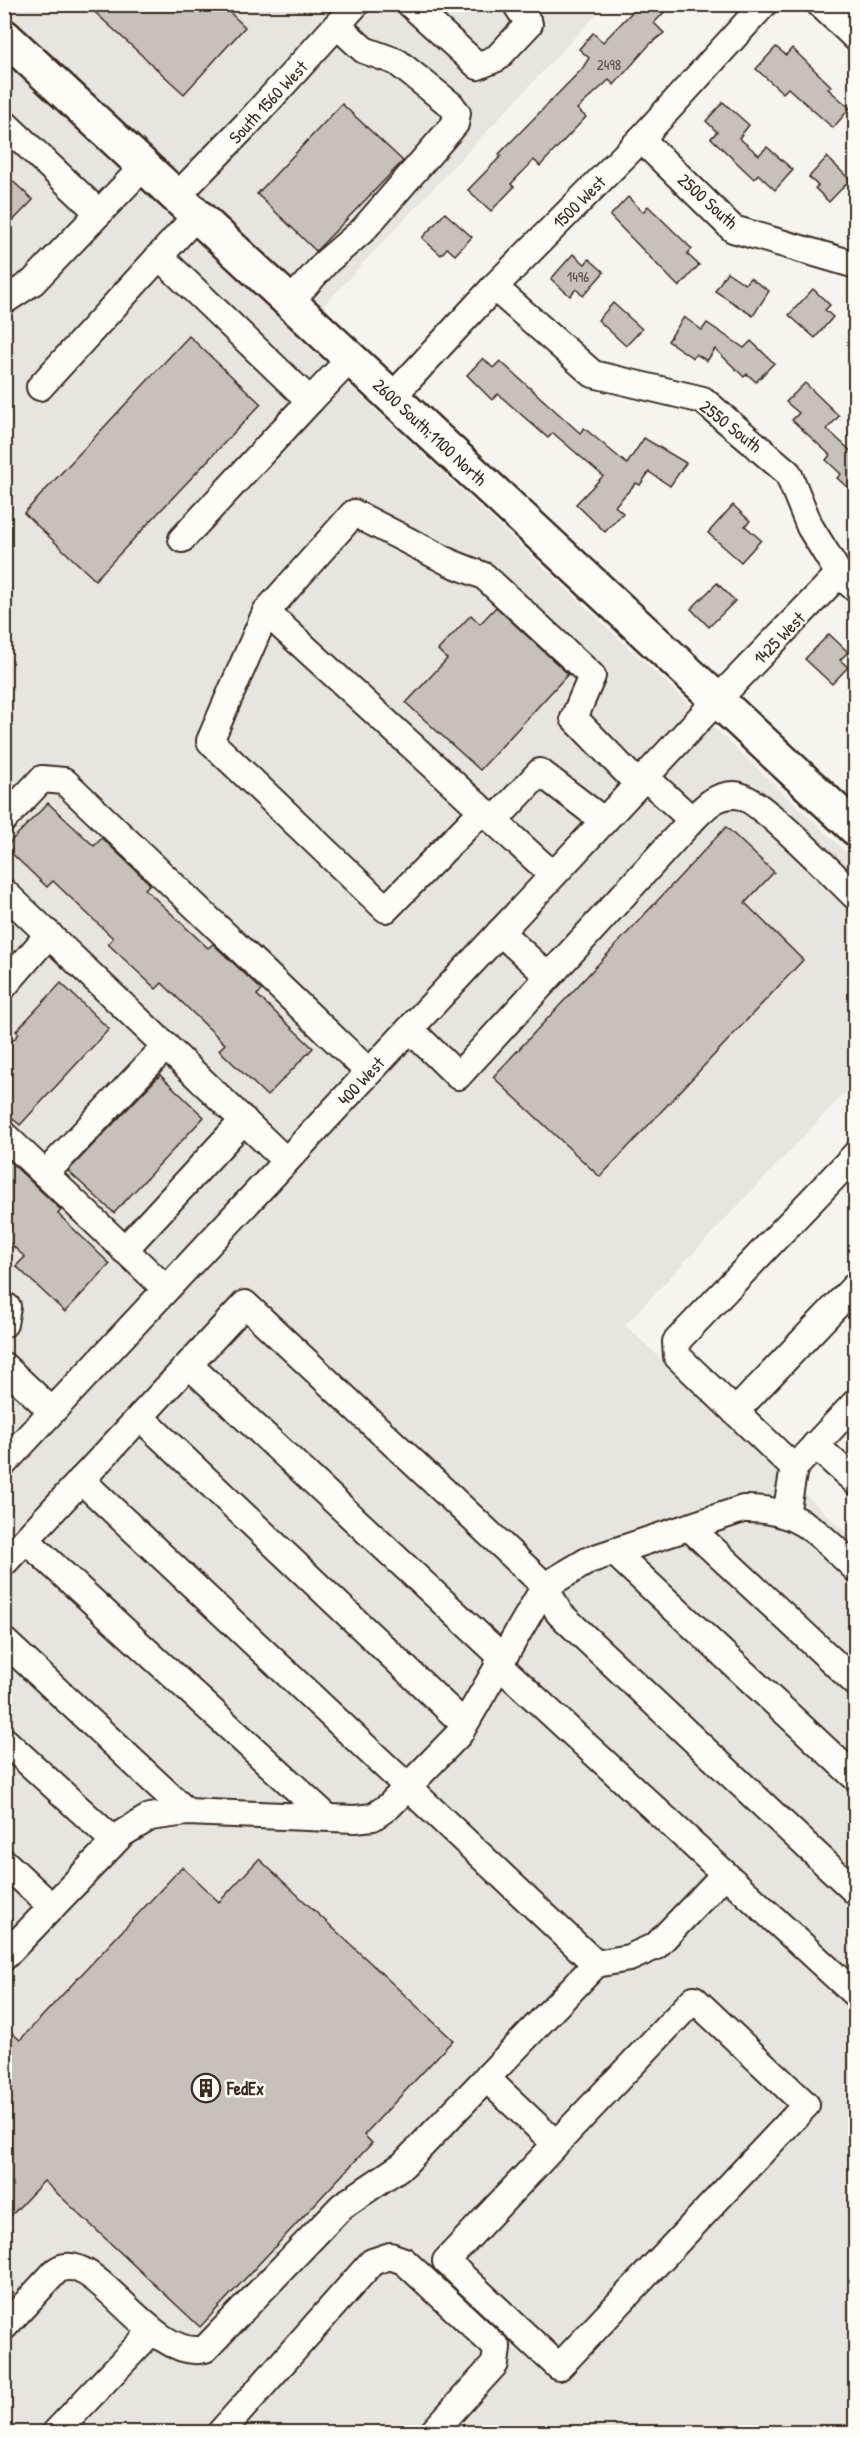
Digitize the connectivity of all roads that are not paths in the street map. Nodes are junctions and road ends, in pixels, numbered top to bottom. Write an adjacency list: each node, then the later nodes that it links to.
1 (356, 4): 6 (street, South 1560 West)
2 (410, 4): 3 (street)
3 (516, 4)
4 (764, 4): 10 (street, 1500 West)
5 (820, 4): 8 (street)
6 (338, 26): 12 (street, South 1560 West); 18 (street)
7 (4, 36): 11 (main road, 2600 South;1100 North)
8 (855, 38)
9 (4, 123): 13 (street)
10 (641, 139): 15 (street, 2500 South); 16 (street, 1500 West)
11 (144, 166): 12 (main road, 2600 South;1100 North); 13 (street)
12 (187, 206): 14 (street, South 1560 West); 18 (main road, 2600 South;1100 North)
13 (99, 213): 17 (street)
14 (159, 256): 20 (street, South 1560 West); 22 (street)
15 (855, 265)
16 (494, 287): 21 (street, 1500 West); 24 (street, 2550 South)
17 (4, 300)
18 (290, 302): 19 (main road, 2600 South;1100 North)
19 (351, 358): 21 (main road, 2600 South;1100 North); 22 (street)
20 (40, 387)
21 (392, 398): 26 (main road, 2600 South;1100 North)
22 (310, 401): 23 (street)
23 (182, 539)
24 (847, 582): 26 (street, 1425 West)
25 (266, 612): 27 (street); 28 (street); 28 (street)
26 (717, 700): 27 (street, 400 West); 32 (main road, 2600 South;1100 North)
27 (642, 781): 30 (street); 31 (street, 400 West)
28 (489, 815): 31 (street); 33 (street)
29 (4, 819): 42 (street)
30 (692, 820): 35 (street); 38 (street)
31 (604, 821): 33 (street, 400 West)
32 (855, 829)
33 (553, 875): 36 (street, 400 West)
34 (4, 892): 37 (street)
35 (855, 897)
36 (500, 932): 38 (street); 40 (street, 400 West)
37 (49, 934): 39 (street); 41 (street)
38 (548, 976): 40 (street)
39 (4, 986)
40 (410, 1029): 42 (street, 400 West)
41 (166, 1046): 43 (street); 47 (street)
42 (369, 1072): 46 (street, 400 West)
43 (244, 1120): 46 (street); 48 (street)
44 (4, 1135): 47 (street)
45 (855, 1154): 57 (street)
46 (286, 1161): 50 (street, 400 West)
47 (45, 1174): 48 (street)
48 (124, 1250): 50 (street)
49 (855, 1285): 57 (street)
50 (166, 1289): 56 (street, 400 West)
51 (4, 1305): 52 (street)
52 (4, 1324)
53 (189, 1365): 58 (street); 70 (street); 72 (street)
54 (4, 1366): 56 (street)
55 (855, 1402): 59 (street)
56 (52, 1412): 60 (street, 400 West)
57 (735, 1412): 61 (street)
58 (140, 1417): 62 (street); 74 (street)
59 (815, 1445): 61 (street); 63 (street)
60 (4, 1463)
61 (794, 1468): 64 (street)
62 (81, 1480): 66 (street); 77 (street)
63 (855, 1482)
64 (786, 1514): 65 (street); 69 (street)
65 (689, 1527): 67 (street); 73 (street)
66 (26, 1540): 68 (street); 79 (street)
67 (614, 1552): 70 (street); 76 (street)
68 (4, 1563)
69 (855, 1569)
70 (545, 1586): 72 (street); 83 (street)
71 (4, 1641): 78 (street)
72 (500, 1660): 74 (street); 82 (street)
73 (855, 1683)
74 (464, 1724): 77 (street)
75 (4, 1740): 80 (street)
76 (855, 1778)
77 (409, 1787): 79 (street); 86 (street)
78 (187, 1812): 79 (street); 80 (street)
79 (327, 1817)
80 (114, 1841): 84 (street)
81 (4, 1862): 84 (street)
82 (725, 1874): 86 (street); 87 (street)
83 (855, 1892)
84 (52, 1907): 85 (street)
85 (4, 1957)
86 (596, 1964): 88 (street)
87 (855, 1995)
88 (486, 2078): 89 (street); 91 (street)
89 (556, 2144): 89 (street)
90 (4, 2326): 91 (street)
91 (152, 2331): 92 (street)
92 (56, 2433)
93 (221, 2433): 94 (street)
94 (433, 2433)

